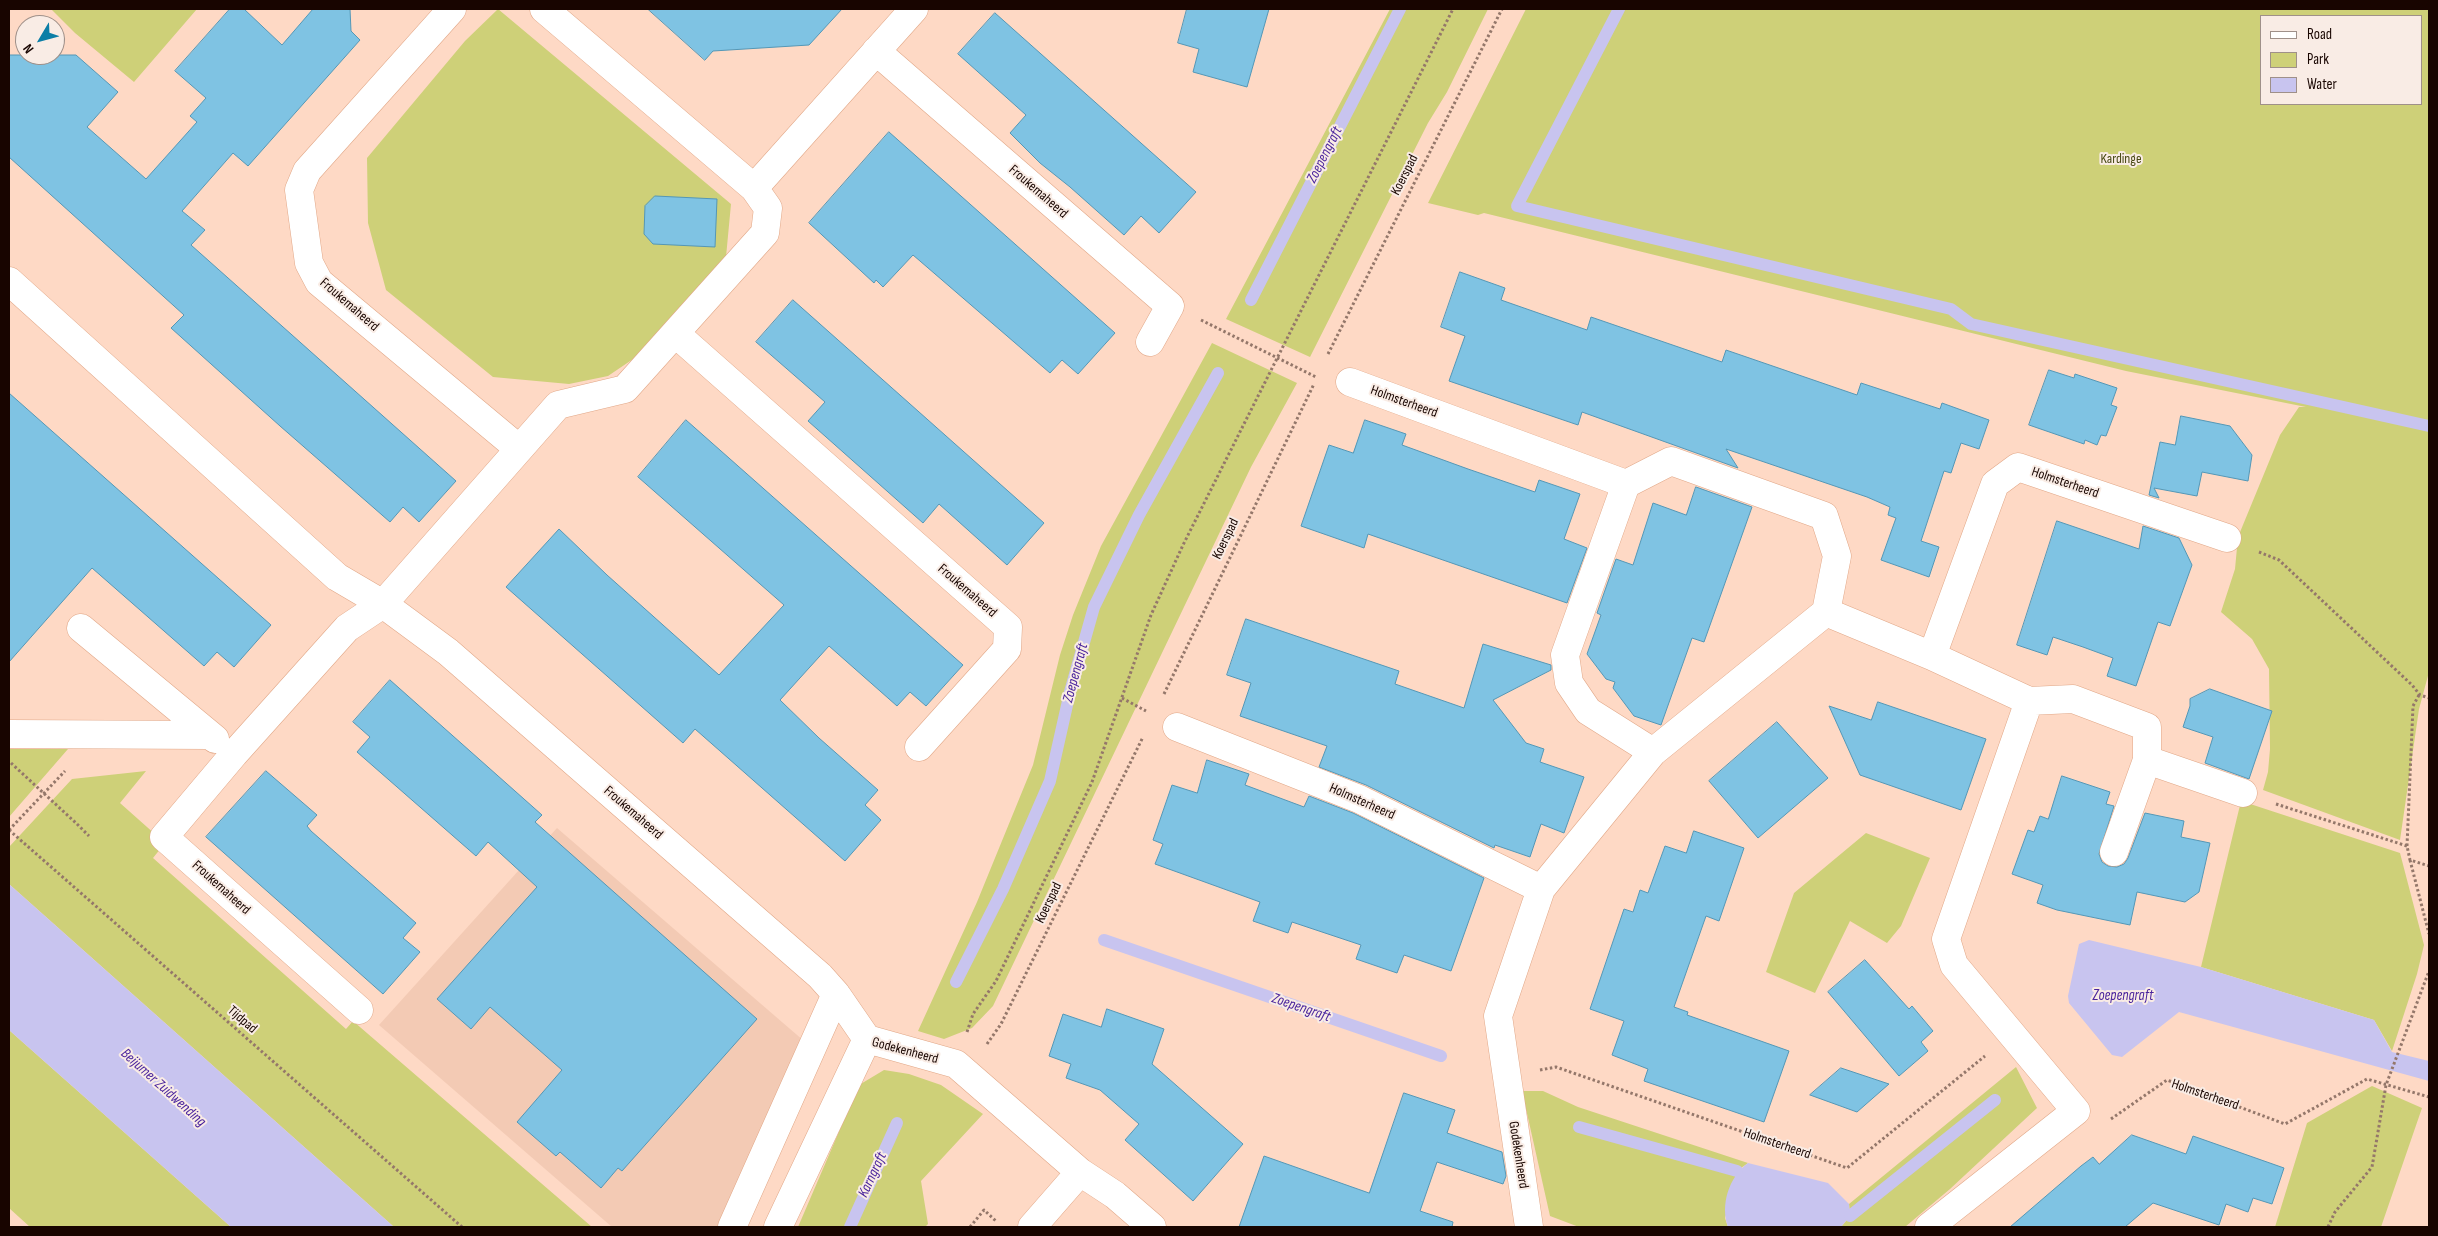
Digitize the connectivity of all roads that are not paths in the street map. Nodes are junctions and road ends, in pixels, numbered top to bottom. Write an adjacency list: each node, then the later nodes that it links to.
1 (452, 9): 10 (street, Froukemaheerd)
2 (544, 9): 5 (street, Froukemaheerd)
3 (914, 9): 4 (street)
4 (876, 51): 5 (street); 8 (street, Froukemaheerd)
5 (754, 188): 7 (street, Froukemaheerd)
6 (9, 281): 13 (street, Froukemaheerd)
7 (676, 334): 10 (street, Froukemaheerd); 21 (street, Froukemaheerd)
8 (1150, 342)
9 (1350, 382): 11 (street, Holmsterheerd)
10 (518, 448): 13 (street, Froukemaheerd)
11 (1626, 484): 14 (street); 22 (street)
12 (2227, 538): 16 (street, Holmsterheerd)
13 (383, 604): 23 (street, Froukemaheerd); 28 (street, Froukemaheerd)
14 (1826, 612): 16 (street); 22 (street)
15 (81, 628): 20 (street)
16 (1932, 656): 17 (street)
17 (2028, 701): 24 (street); 37 (street)
18 (1165, 721): 27 (street, Holmsterheerd)
19 (9, 734): 20 (street)
20 (210, 735): 23 (street)
21 (919, 747)
22 (1653, 752): 27 (street)
23 (234, 754): 29 (street, Froukemaheerd)
24 (2147, 760): 25 (street); 26 (street)
25 (2243, 793)
26 (2114, 852)
27 (1541, 888): 36 (street, Godekenheerd)
28 (836, 994): 30 (street, Froukemaheerd); 32 (street)
29 (359, 1010)
30 (867, 1039): 31 (street, Godekenheerd); 33 (street, Godekenheerd)
31 (1080, 1172): 34 (street); 35 (street, Godekenheerd)
32 (732, 1227)
33 (778, 1227)
34 (1032, 1227)
35 (1152, 1227)
36 (1530, 1227)
37 (1929, 1227)

